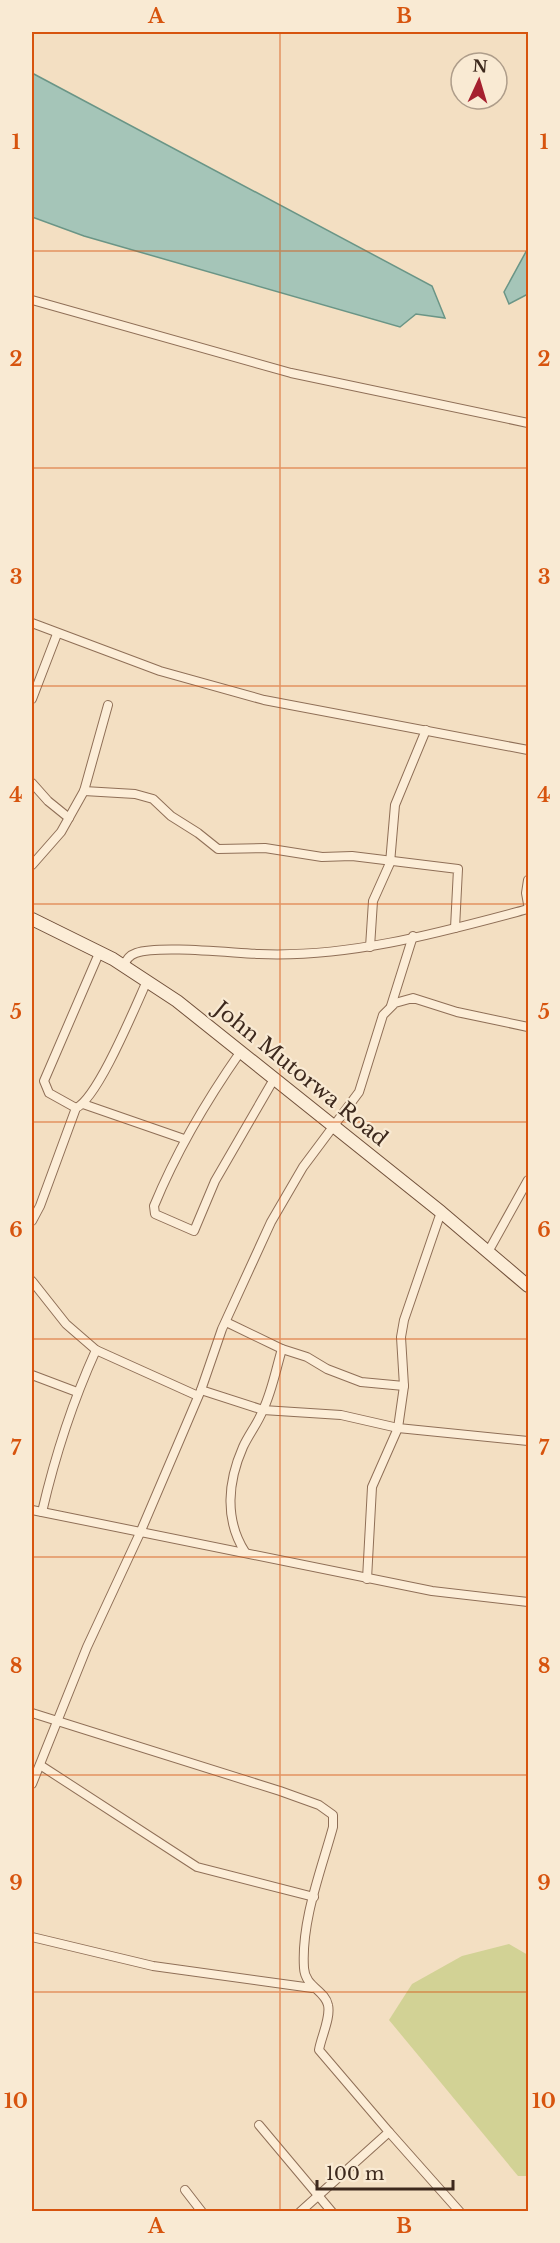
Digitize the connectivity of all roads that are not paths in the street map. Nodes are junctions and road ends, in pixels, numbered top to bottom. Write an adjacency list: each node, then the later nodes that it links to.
1 (32, 300): 2 (street)
2 (528, 423)
3 (32, 623): 4 (street)
4 (57, 634): 5 (street); 7 (street)
5 (32, 699)
6 (108, 705): 10 (street)
7 (426, 730): 8 (street); 12 (street)
8 (528, 750)
9 (32, 783): 11 (street)
10 (84, 791): 11 (street); 12 (street)
11 (69, 818): 13 (street)
12 (390, 863): 18 (street); 20 (street)
13 (32, 865)
14 (528, 880): 15 (street)
15 (528, 904)
16 (528, 909): 18 (street)
17 (32, 919): 21 (street, John Mutorwa Road)
18 (456, 928): 19 (street)
19 (413, 936): 20 (street); 24 (street)
20 (370, 947): 22 (street)
21 (100, 951): 22 (street, John Mutorwa Road); 28 (street)
22 (124, 966): 23 (street, John Mutorwa Road)
23 (147, 981): 26 (street, John Mutorwa Road); 28 (street)
24 (391, 1006): 25 (street); 29 (street)
25 (528, 1027)
26 (241, 1052): 27 (street, John Mutorwa Road); 30 (street)
27 (274, 1079): 29 (street, John Mutorwa Road); 30 (street)
28 (80, 1106): 30 (street); 33 (street)
29 (333, 1125): 32 (street, John Mutorwa Road); 37 (street)
30 (184, 1138)
31 (528, 1180): 34 (street)
32 (441, 1212): 34 (street, John Mutorwa Road); 41 (street)
33 (32, 1221)
34 (488, 1252): 36 (street, John Mutorwa Road)
35 (32, 1281): 39 (street)
36 (528, 1286)
37 (226, 1322): 38 (street); 43 (street)
38 (282, 1349): 41 (street); 44 (street)
39 (96, 1350): 42 (street); 43 (street)
40 (32, 1375): 42 (street)
41 (404, 1386): 45 (street)
42 (77, 1392): 48 (street)
43 (199, 1393): 44 (street); 49 (street)
44 (264, 1410): 45 (street); 50 (street)
45 (398, 1428): 46 (street); 51 (street)
46 (528, 1441)
47 (32, 1510): 48 (street)
48 (42, 1512): 49 (street)
49 (140, 1533): 50 (street); 54 (street)
50 (244, 1552): 51 (street)
51 (368, 1579): 52 (street)
52 (528, 1602)
53 (32, 1713): 54 (street)
54 (59, 1720): 55 (street); 57 (street)
55 (40, 1765): 56 (street); 57 (street)
56 (32, 1784)
57 (314, 1897): 59 (street)
58 (32, 1937): 59 (street)
59 (312, 1988): 61 (street)
60 (259, 2125): 63 (street)
61 (389, 2132): 63 (street); 67 (street)
62 (185, 2190): 64 (street)
63 (319, 2194): 65 (street); 66 (street)
64 (202, 2211)
65 (300, 2211)
66 (332, 2211)
67 (460, 2211)

